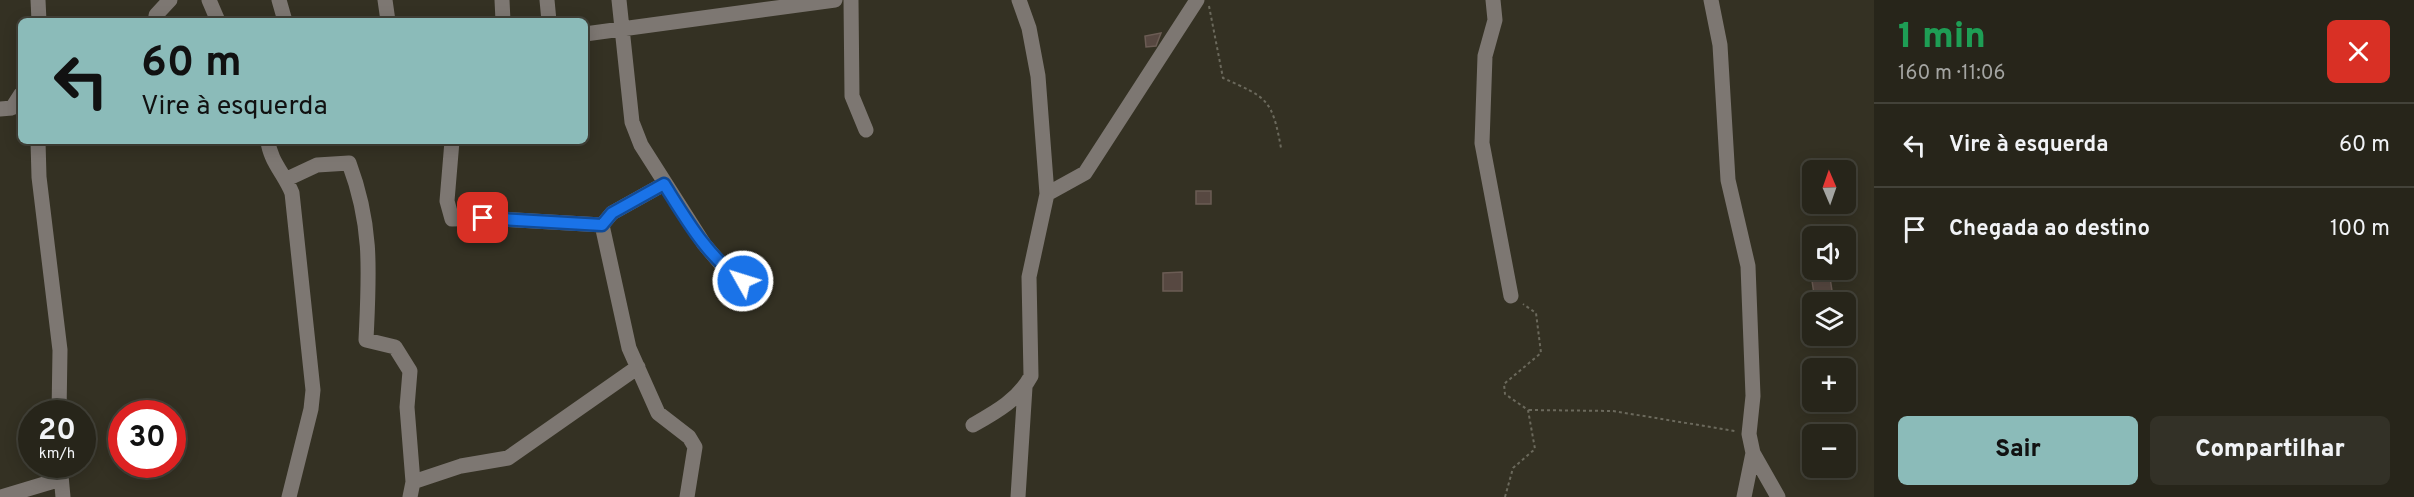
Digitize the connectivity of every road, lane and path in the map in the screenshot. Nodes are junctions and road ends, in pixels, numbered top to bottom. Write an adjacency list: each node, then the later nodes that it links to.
1 (38, 0): 16 (street)
2 (170, 0): 17 (street)
3 (209, 0): 18 (street)
4 (279, 0): 19 (street)
5 (385, 0): 20 (street)
6 (502, 0): 21 (street)
7 (547, 0): 22 (street)
8 (619, 0): 23 (street)
9 (835, 0): 23 (street)
10 (850, 0): 27 (street)
11 (1019, 0): 34 (street)
12 (1197, 0): 34 (street)
13 (1208, 0): 31 (path)
14 (1493, 0): 37 (street)
15 (1711, 0): 43 (street)
16 (39, 18)
17 (156, 18)
18 (217, 18)
19 (284, 18)
20 (388, 18)
21 (503, 18)
22 (549, 18)
23 (622, 31): 24 (street); 33 (street)
24 (588, 34)
25 (18, 99): 26 (street)
26 (0, 109)
27 (866, 130)
28 (38, 144): 40 (street)
29 (269, 144): 32 (street)
30 (452, 144): 35 (street)
31 (1281, 148)
32 (287, 178): 47 (street); 50 (street)
33 (664, 184): 35 (street); 36 (street)
34 (1047, 194): 39 (street)
35 (602, 225): 38 (street)
36 (743, 281)
37 (1511, 296): 41 (path)
38 (638, 367): 47 (street); 51 (street)
39 (1025, 387): 42 (street); 52 (street)
40 (59, 400)
41 (1528, 411): 43 (path); 53 (path)
42 (973, 425)
43 (1749, 434): 44 (street)
44 (1753, 453): 54 (street); 55 (street)
45 (47, 478): 48 (street)
46 (61, 478): 49 (street)
47 (411, 489)
48 (1, 497)
49 (63, 497)
50 (289, 497)
51 (687, 497)
52 (1018, 497)
53 (1505, 497)
54 (1744, 497)
55 (1778, 497)

